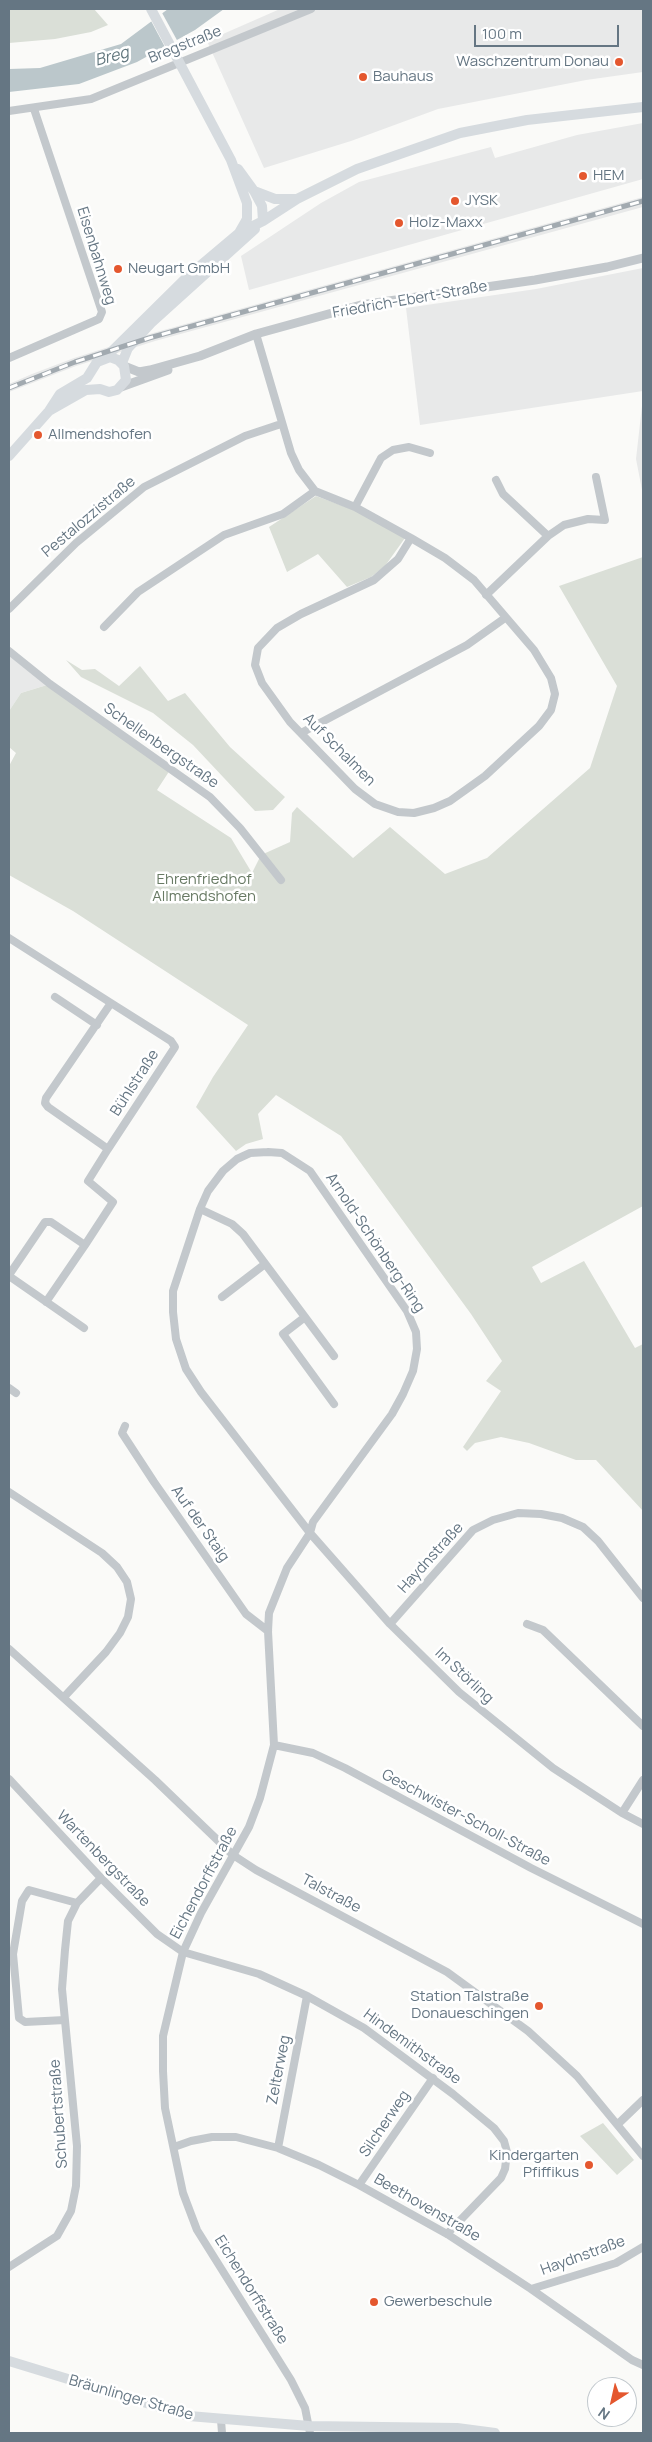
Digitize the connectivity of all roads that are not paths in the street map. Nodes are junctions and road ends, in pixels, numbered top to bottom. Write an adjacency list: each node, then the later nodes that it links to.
1 (151, 9): 6 (main road)
2 (312, 9): 4 (street, Bregstraße)
3 (643, 107): 8 (main road)
4 (34, 109): 5 (street, Bregstraße); 13 (street, Eisenbahnweg)
5 (9, 111)
6 (231, 160): 7 (main road); 10 (main road)
7 (254, 191): 8 (main road); 9 (main road)
8 (298, 199): 9 (main road)
9 (263, 221): 10 (main road); 16 (main road)
10 (239, 233): 14 (main road)
11 (643, 258): 12 (street, Friedrich-Ebert-Straße)
12 (256, 334): 15 (street, Friedrich-Ebert-Straße); 21 (street)
13 (9, 358)
14 (105, 358): 16 (main road, Friedrich-Ebert-Straße); 17 (main road, Friedrich-Ebert-Straße)
15 (180, 361): 16 (street, Friedrich-Ebert-Straße); 18 (street, Friedrich-Ebert-Straße)
16 (123, 365): 18 (main road)
17 (92, 372): 19 (main road); 20 (main road, Friedrich-Ebert-Straße)
18 (121, 387): 19 (main road, Friedrich-Ebert-Straße)
19 (100, 389): 20 (main road, Friedrich-Ebert-Straße)
20 (49, 411): 23 (main road, Friedrich-Ebert-Straße)
21 (281, 424): 26 (street); 31 (street, Pestalozzistraße)
22 (430, 453): 27 (street)
23 (9, 456)
24 (596, 477): 28 (street)
25 (496, 480): 28 (street)
26 (315, 491): 27 (street, Auf Schalmen); 33 (street)
27 (355, 507): 29 (street, Auf Schalmen)
28 (548, 536): 30 (street)
29 (411, 538): 30 (street, Auf Schalmen); 35 (street, Auf Schalmen)
30 (486, 595): 32 (street, Auf Schalmen)
31 (9, 609)
32 (505, 618): 35 (street); 35 (street, Auf Schalmen)
33 (104, 627)
34 (9, 650): 36 (street, Schellenbergstraße)
35 (301, 733)
36 (281, 880)
37 (9, 938): 39 (street, Bühlstraße)
38 (55, 997): 40 (street)
39 (111, 1003): 40 (street); 41 (street, Bühlstraße)
40 (97, 1025): 41 (street)
41 (108, 1149): 43 (street, Bühlstraße)
42 (200, 1209): 44 (street); 54 (street, Arnold-Schönberg-Ring); 54 (street, Arnold-Schönberg-Ring)
43 (85, 1245): 45 (street); 47 (street)
44 (265, 1264): 46 (street); 48 (street)
45 (9, 1275): 47 (street)
46 (222, 1297)
47 (46, 1302): 49 (street)
48 (305, 1317): 50 (street); 51 (street)
49 (84, 1328)
50 (334, 1356)
51 (334, 1404)
52 (125, 1426): 58 (street, Auf der Staig)
53 (9, 1492): 60 (street)
54 (310, 1533): 56 (street, Im Störling); 58 (street, Eichendorffstraße)
55 (643, 1598): 56 (street, Haydnstraße)
56 (390, 1624): 65 (street, Im Störling)
57 (526, 1624): 61 (street)
58 (268, 1631): 62 (street, Eichendorffstraße)
59 (9, 1648): 60 (street, Talstraße)
60 (64, 1697): 67 (street, Talstraße)
61 (643, 1726)
62 (274, 1745): 67 (street, Eichendorffstraße); 70 (street, Geschwister-Scholl-Straße)
63 (9, 1779): 68 (street, Wartenbergstraße)
64 (643, 1780): 65 (street)
65 (622, 1813): 66 (street, Im Störling)
66 (643, 1824)
67 (233, 1855): 71 (street, Eichendorffstraße); 76 (street, Talstraße)
68 (101, 1878): 69 (street, Schubertstraße); 71 (street, Wartenbergstraße)
69 (77, 1903): 73 (street, Schubertstraße); 73 (street)
70 (643, 1924)
71 (183, 1952): 72 (street, Hindemithstraße); 77 (street, Eichendorffstraße)
72 (307, 1996): 74 (street, Hindemithstraße); 78 (street, Zelterweg)
73 (65, 2020): 83 (street, Schubertstraße)
74 (433, 2078): 80 (street, Silcherweg); 81 (street, Hindemithstraße)
75 (643, 2100): 76 (street)
76 (618, 2124): 79 (street, Talstraße)
77 (174, 2147): 78 (street, Beethovenstraße); 88 (street, Eichendorffstraße)
78 (278, 2148): 80 (street, Beethovenstraße)
79 (643, 2156)
80 (360, 2185): 81 (street, Beethovenstraße)
81 (447, 2234): 84 (street, Beethovenstraße)
82 (643, 2247): 84 (street, Haydnstraße)
83 (9, 2266)
84 (531, 2289): 86 (street, Beethovenstraße)
85 (9, 2361): 87 (main road, Bräunlinger Straße)
86 (643, 2365)
87 (221, 2420): 88 (main road, Bräunlinger Straße); 89 (street)
88 (310, 2430): 90 (main road, Bräunlinger Straße)
89 (222, 2433)
90 (495, 2433)

